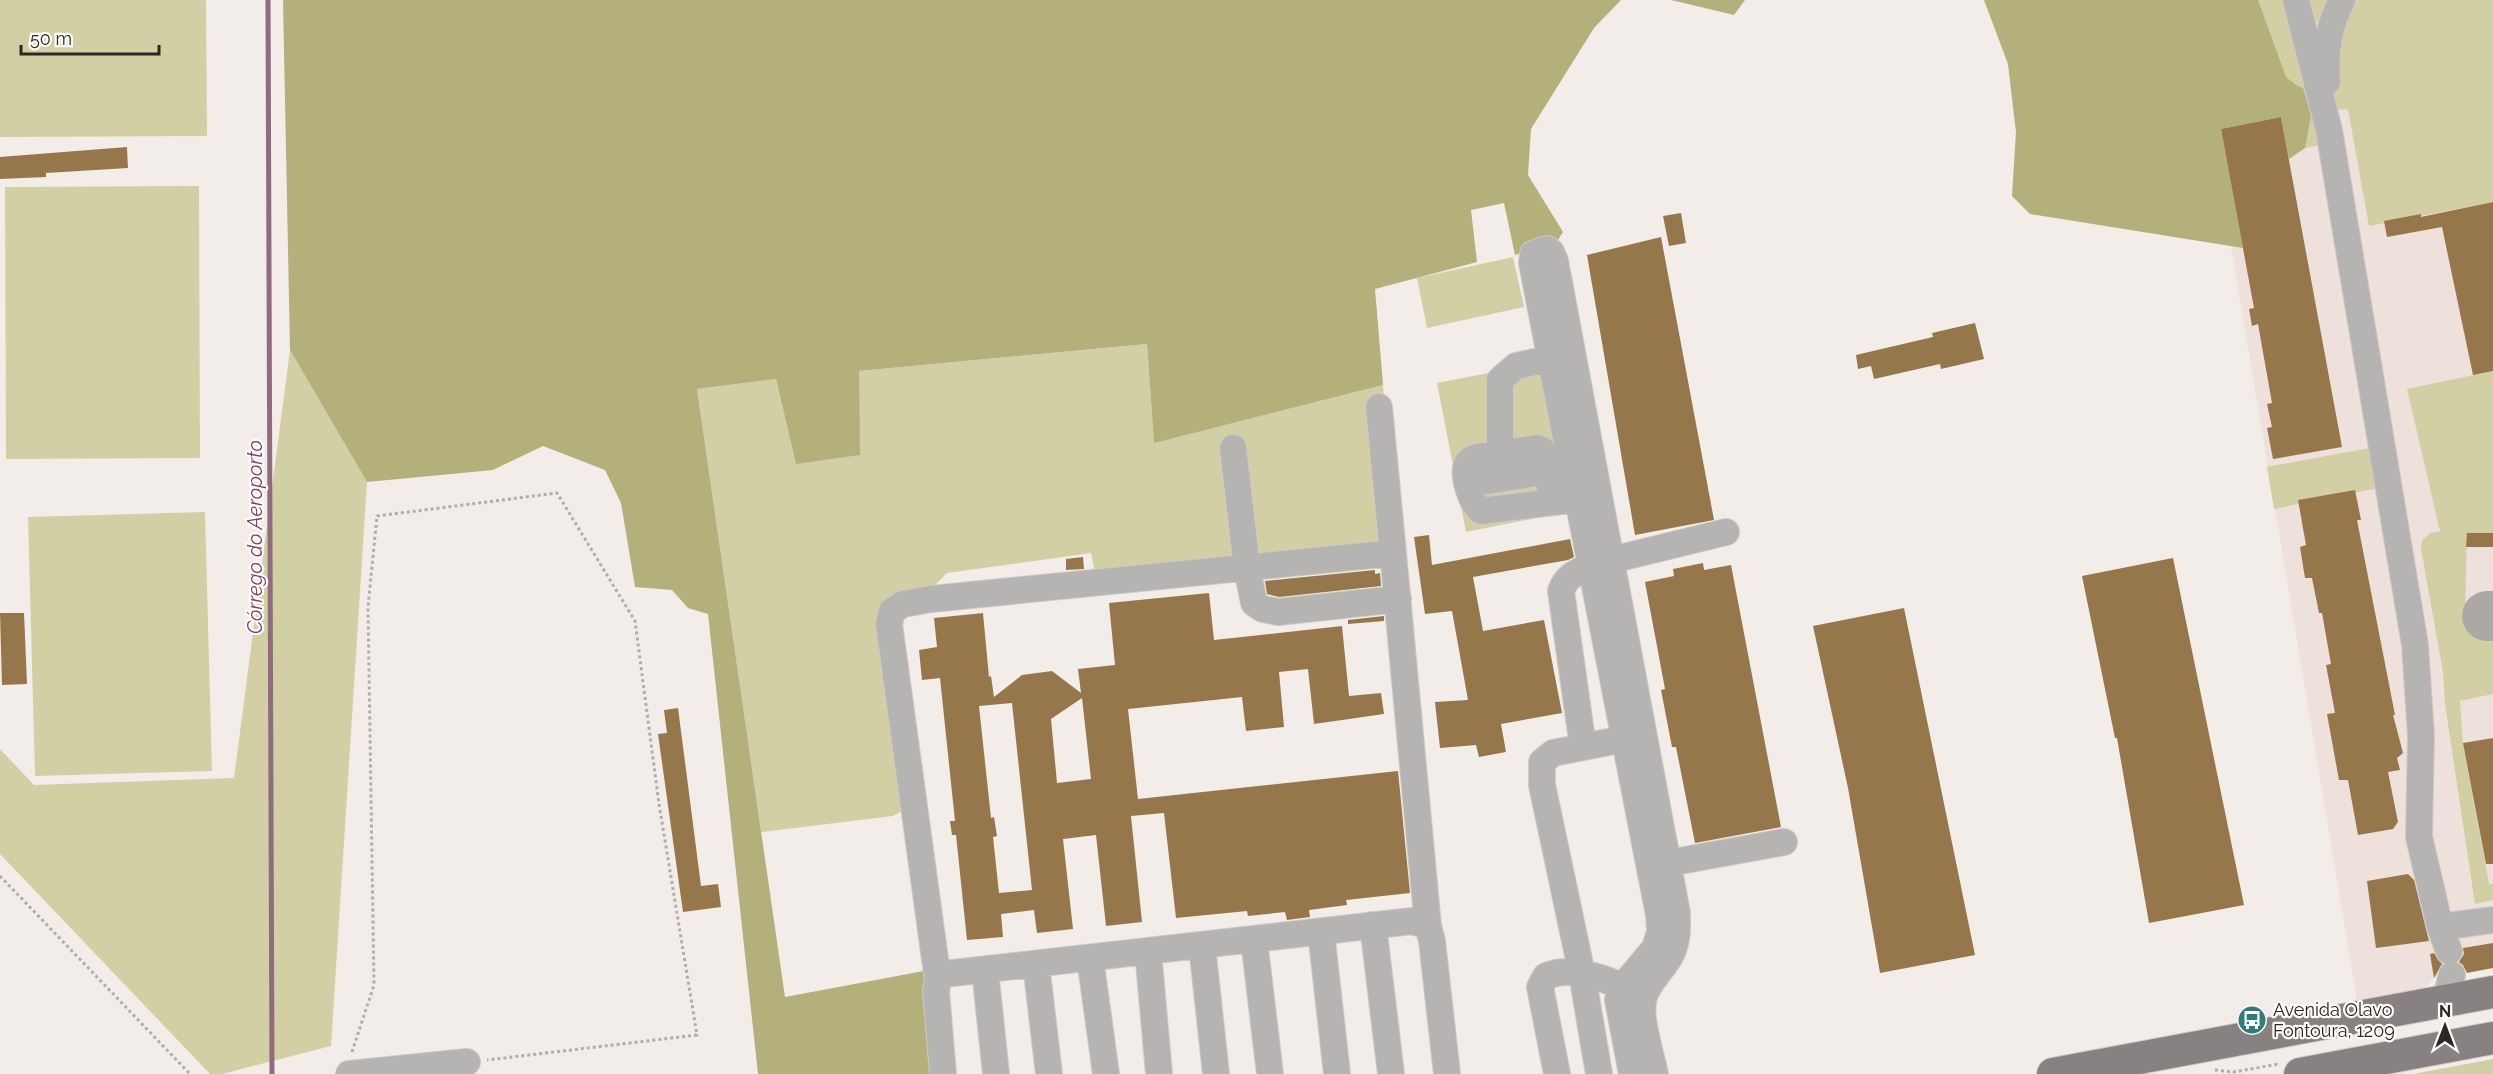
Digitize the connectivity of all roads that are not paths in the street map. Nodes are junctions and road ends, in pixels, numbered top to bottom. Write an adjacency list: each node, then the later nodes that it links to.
1 (2296, 0): 3 (lane)
2 (2342, 0): 3 (lane)
3 (2329, 130): 29 (lane)
4 (1562, 356): 7 (lane); 10 (lane); 13 (lane)
5 (1379, 407): 12 (lane)
6 (1233, 448): 14 (lane)
7 (1500, 453): 8 (lane); 9 (lane)
8 (1547, 471): 9 (lane); 10 (lane)
9 (1469, 484): 10 (lane)
10 (1566, 500): 13 (lane)
11 (1726, 532): 13 (lane)
12 (1393, 553): 14 (lane); 15 (lane)
13 (1601, 562): 16 (lane); 17 (lane)
14 (1247, 568): 15 (lane); 32 (lane)
15 (1398, 599): 22 (lane)
16 (1634, 736): 17 (lane); 19 (lane)
17 (1583, 747): 31 (lane)
18 (1784, 842): 19 (lane)
19 (1659, 865): 33 (lane)
20 (2493, 920): 29 (lane)
21 (1373, 925): 22 (lane); 23 (lane); 46 (lane)
22 (1428, 926): 47 (lane)
23 (1322, 932): 24 (lane); 45 (lane)
24 (1254, 940): 25 (lane); 44 (lane)
25 (1202, 946): 26 (lane); 43 (lane)
26 (1148, 951): 27 (lane); 42 (lane)
27 (1090, 958): 28 (lane); 41 (lane)
28 (1036, 964): 30 (lane); 40 (lane)
29 (2447, 964): 34 (main road); 52 (main road)
30 (985, 970): 32 (lane); 39 (lane)
31 (1582, 974): 33 (lane); 48 (lane); 49 (lane)
32 (938, 981): 38 (lane)
33 (1634, 992): 50 (lane); 51 (lane)
34 (2493, 992)
35 (2493, 1038): 53 (main road)
36 (467, 1062): 37 (lane)
37 (349, 1068)
38 (943, 1074)
39 (996, 1074)
40 (1049, 1074)
41 (1106, 1074)
42 (1159, 1074)
43 (1216, 1074)
44 (1270, 1074)
45 (1337, 1074)
46 (1391, 1074)
47 (1447, 1074)
48 (1557, 1074)
49 (1599, 1074)
50 (1632, 1074)
51 (1655, 1074)
52 (2053, 1074)
53 (2300, 1074)

